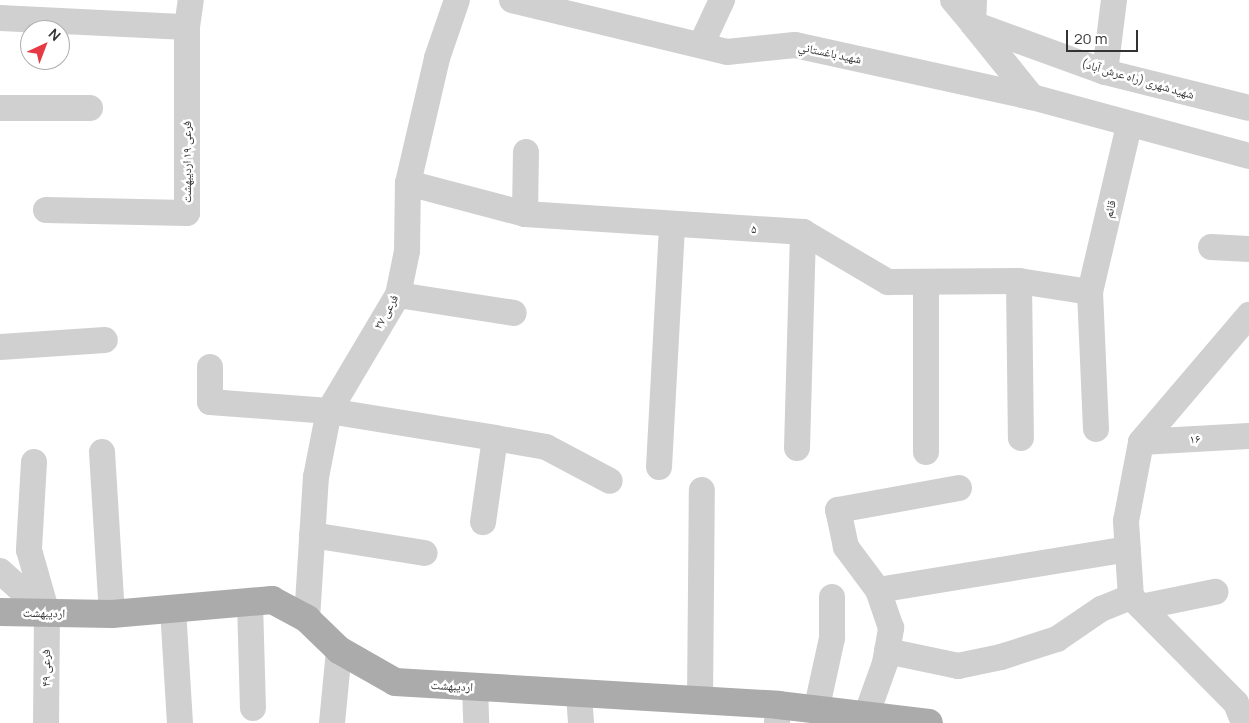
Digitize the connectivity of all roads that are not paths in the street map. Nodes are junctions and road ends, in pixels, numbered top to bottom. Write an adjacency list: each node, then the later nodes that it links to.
1 (191, 0): 9 (street, فرعی ۱۹ اردیبهشت)
2 (457, 0): 19 (street, فرعی ۲۷)
3 (512, 0): 10 (street, شهيد باغستاني)
4 (722, 0): 10 (street)
5 (953, 0): 7 (street)
6 (1114, 0): 11 (street)
7 (973, 12): 11 (street, شهید شهری (راه عرش آباد)); 12 (street)
8 (0, 18): 9 (street)
9 (187, 27): 20 (street, فرعی ۱۹ اردیبهشت)
10 (701, 45): 12 (street, شهيد باغستاني)
11 (1105, 72): 15 (street, شهید شهری (راه عرش آباد))
12 (1032, 97): 16 (street, شهيد باغستاني)
13 (0, 108): 14 (street)
14 (90, 108)
15 (1249, 108)
16 (1129, 126): 18 (street, شهيد باغستاني); 28 (street, قائم)
17 (526, 152): 21 (street)
18 (1249, 156)
19 (408, 183): 21 (street, ۵); 29 (street, فرعی ۲۷)
20 (46, 210)
21 (525, 214): 22 (street, ۵)
22 (672, 224): 23 (street, ۵); 45 (street)
23 (803, 232): 27 (street, ۵); 41 (street)
24 (1211, 248): 25 (street)
25 (1249, 250)
26 (1019, 281): 27 (street, ۵); 28 (street, ۵); 39 (street)
27 (926, 283): 43 (street)
28 (1090, 292): 36 (street, قائم)
29 (398, 295): 30 (street); 35 (street, فرعی ۲۷)
30 (514, 314)
31 (1249, 315): 40 (street)
32 (105, 340): 33 (street)
33 (0, 347)
34 (210, 367): 35 (street)
35 (329, 411): 38 (street); 50 (street, فرعی ۲۷)
36 (1096, 429)
37 (1249, 436): 40 (street, ۱۶)
38 (496, 438): 46 (street); 49 (street)
39 (1021, 438)
40 (1141, 442): 51 (street)
41 (797, 448)
42 (102, 452): 62 (street)
43 (926, 452)
44 (34, 462): 61 (street, فرعی ۴۹)
45 (659, 467)
46 (610, 481)
47 (959, 488): 54 (street)
48 (702, 490): 68 (street)
49 (483, 522)
50 (312, 535): 52 (street); 63 (street, فرعی ۲۷)
51 (1128, 549): 54 (street); 58 (street)
52 (425, 553)
53 (0, 571): 61 (street)
54 (878, 590): 65 (street)
55 (1215, 592): 58 (street)
56 (832, 597): 71 (street)
57 (250, 602): 59 (main road, اردیبهشت); 63 (main road, اردیبهشت); 69 (street)
58 (1136, 602): 65 (street); 70 (street)
59 (173, 609): 62 (main road, اردیبهشت); 75 (street)
60 (0, 612): 61 (main road, اردیبهشت)
61 (47, 613): 62 (main road, اردیبهشت); 74 (street, فرعی ۴۹)
62 (112, 614)
63 (307, 618): 64 (main road, اردیبهشت)
64 (339, 650): 66 (main road, اردیبهشت); 76 (street)
65 (887, 651): 73 (street)
66 (475, 687): 67 (main road, اردیبهشت); 77 (street)
67 (580, 694): 68 (main road, اردیبهشت); 78 (street)
68 (700, 701): 72 (main road, اردیبهشت)
69 (253, 708)
70 (1243, 708)
71 (816, 711): 72 (main road, اردیبهشت); 73 (main road, اردیبهشت)
72 (778, 714)
73 (866, 716): 79 (main road, اردیبهشت)
74 (46, 723)
75 (180, 723)
76 (332, 723)
77 (476, 723)
78 (581, 723)
79 (929, 723)

